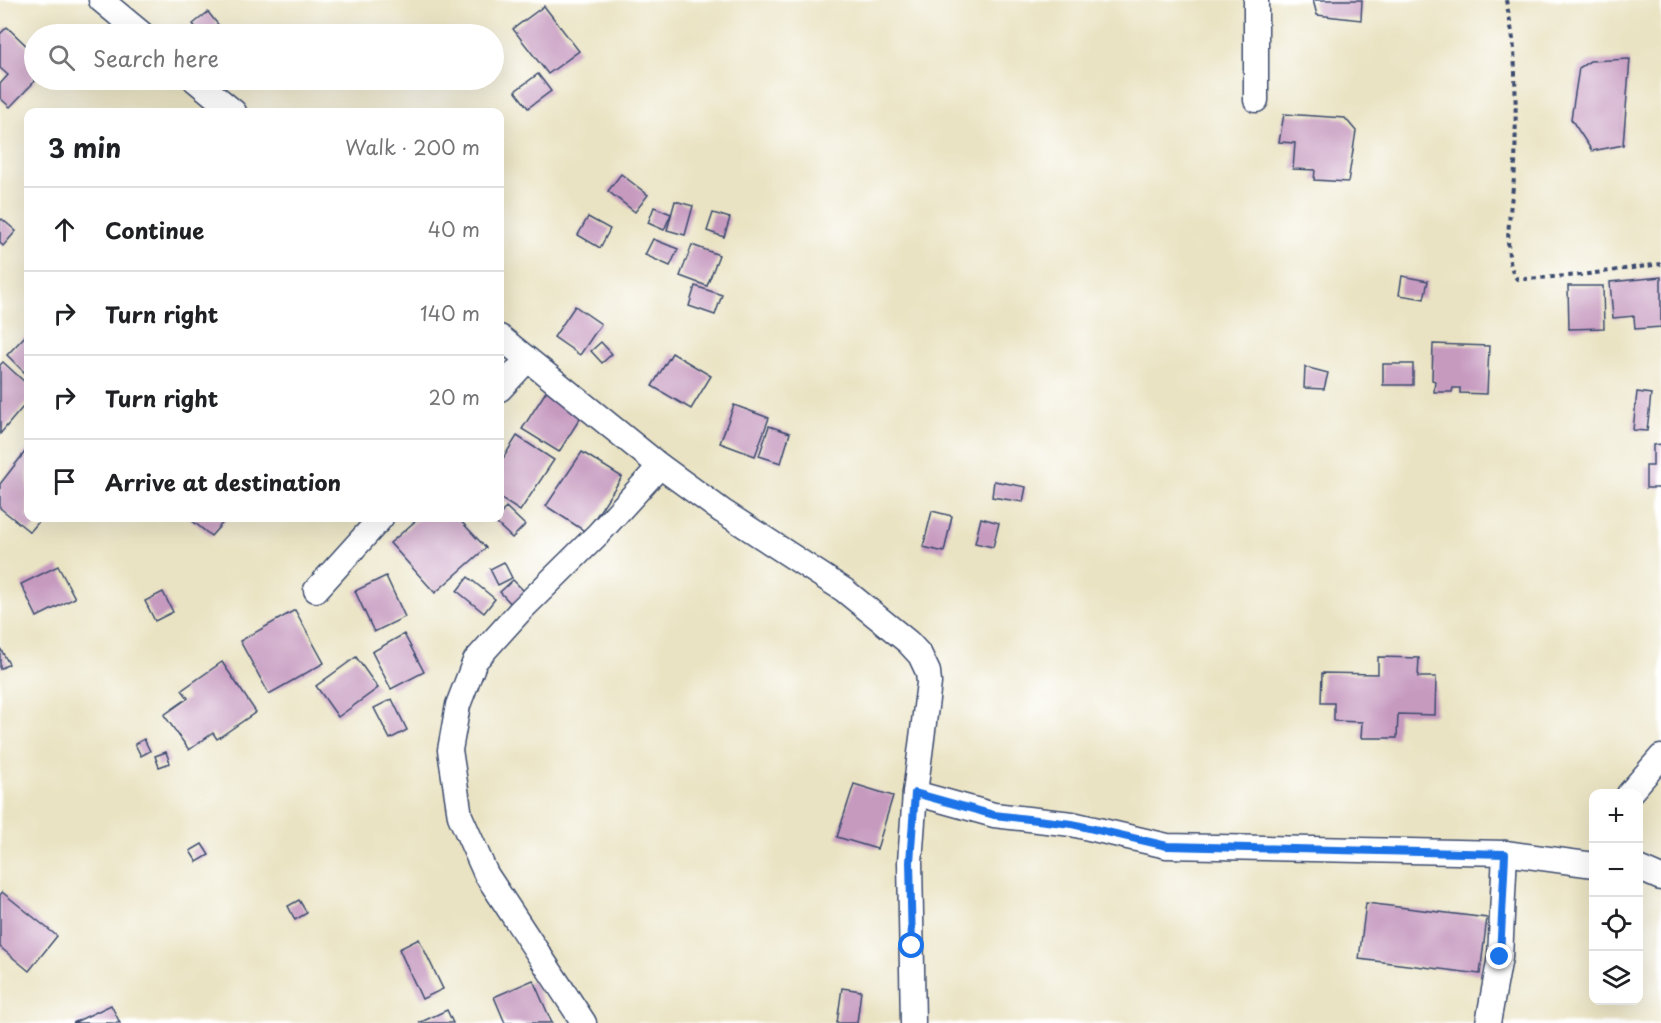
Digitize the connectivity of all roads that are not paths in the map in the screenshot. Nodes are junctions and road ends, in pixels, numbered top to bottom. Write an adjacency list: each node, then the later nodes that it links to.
1 (101, 0): 3 (street)
2 (1256, 0): 5 (street)
3 (129, 24)
4 (207, 90): 6 (street)
5 (1256, 100)
6 (229, 108)
7 (504, 341): 8 (street)
8 (526, 360): 9 (street); 10 (street)
9 (504, 385)
10 (660, 466): 15 (street); 20 (street)
11 (377, 522): 12 (street)
12 (316, 590)
13 (1661, 757): 14 (street)
14 (1633, 789)
15 (915, 793): 16 (street); 21 (street)
16 (1505, 854): 17 (street); 22 (street)
17 (1589, 860)
18 (1643, 870): 19 (street)
19 (1661, 878)
20 (584, 1023)
21 (913, 1023)
22 (1488, 1023)

